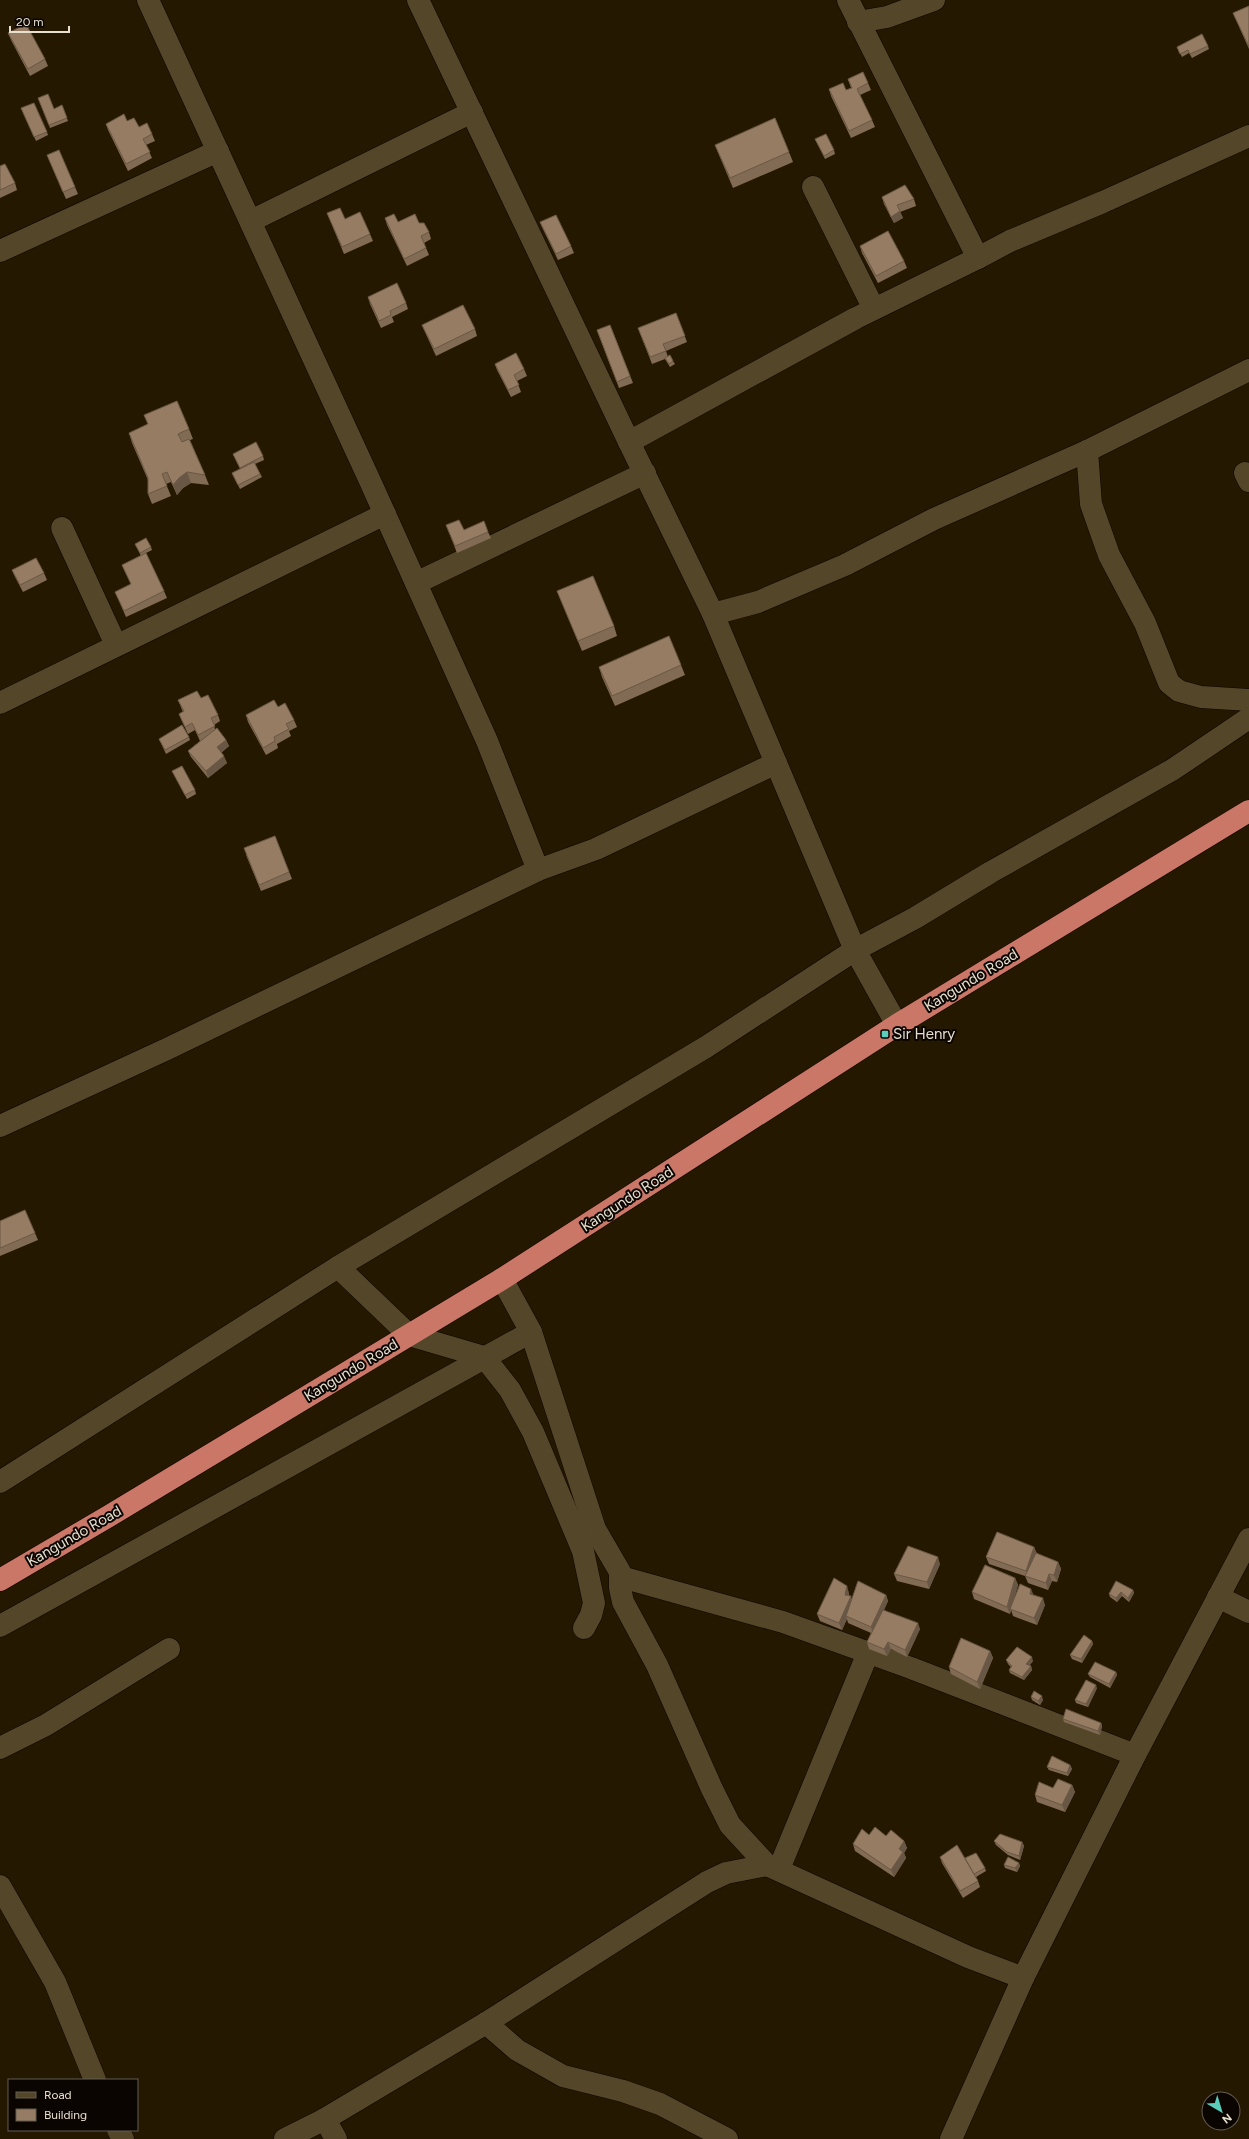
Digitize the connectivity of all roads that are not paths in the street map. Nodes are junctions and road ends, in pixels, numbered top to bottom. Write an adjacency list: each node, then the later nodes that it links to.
1 (148, 0): 8 (street)
2 (418, 0): 6 (street)
3 (848, 0): 5 (street)
4 (934, 0): 5 (street)
5 (858, 22): 12 (street)
6 (472, 112): 10 (street); 15 (street)
7 (1249, 136): 12 (street)
8 (218, 151): 10 (street); 11 (street)
9 (813, 186): 13 (street)
10 (250, 221): 18 (street)
11 (0, 251)
12 (978, 258): 13 (street)
13 (874, 309): 15 (street)
14 (1249, 370): 16 (street)
15 (628, 442): 17 (street)
16 (1087, 451): 21 (street); 23 (street)
17 (645, 473): 20 (street); 21 (street)
18 (385, 514): 20 (street); 22 (street)
19 (62, 528): 22 (street)
20 (416, 583): 28 (street)
21 (713, 614): 26 (street)
22 (116, 645): 24 (street)
23 (1249, 700)
24 (0, 704)
25 (1249, 718): 29 (street)
26 (776, 763): 28 (street); 29 (street)
27 (1249, 811): 30 (highway, Kangundo Road)
28 (538, 870): 31 (street)
29 (855, 950): 30 (street); 32 (street)
30 (897, 1025): 33 (highway, Kangundo Road)
31 (0, 1126)
32 (338, 1267): 35 (street); 37 (street)
33 (502, 1279): 34 (street); 35 (highway, Kangundo Road)
34 (531, 1332): 36 (street); 39 (street)
35 (409, 1335): 36 (street); 40 (highway, Kangundo Road)
36 (484, 1357): 43 (street); 44 (street)
37 (0, 1482)
38 (1249, 1539): 41 (street)
39 (621, 1577): 46 (street); 49 (street)
40 (0, 1580)
41 (1218, 1597): 42 (street); 48 (street)
42 (1249, 1612)
43 (0, 1626)
44 (584, 1628)
45 (169, 1649): 47 (street)
46 (868, 1653): 48 (street); 49 (street)
47 (0, 1748)
48 (1135, 1755): 51 (street)
49 (773, 1867): 51 (street); 52 (street)
50 (0, 1886): 53 (street)
51 (1023, 1978): 58 (street)
52 (486, 2023): 54 (street); 57 (street)
53 (95, 2079)
54 (325, 2119): 55 (street); 56 (street)
55 (285, 2139)
56 (336, 2139)
57 (727, 2139)
58 (951, 2139)

